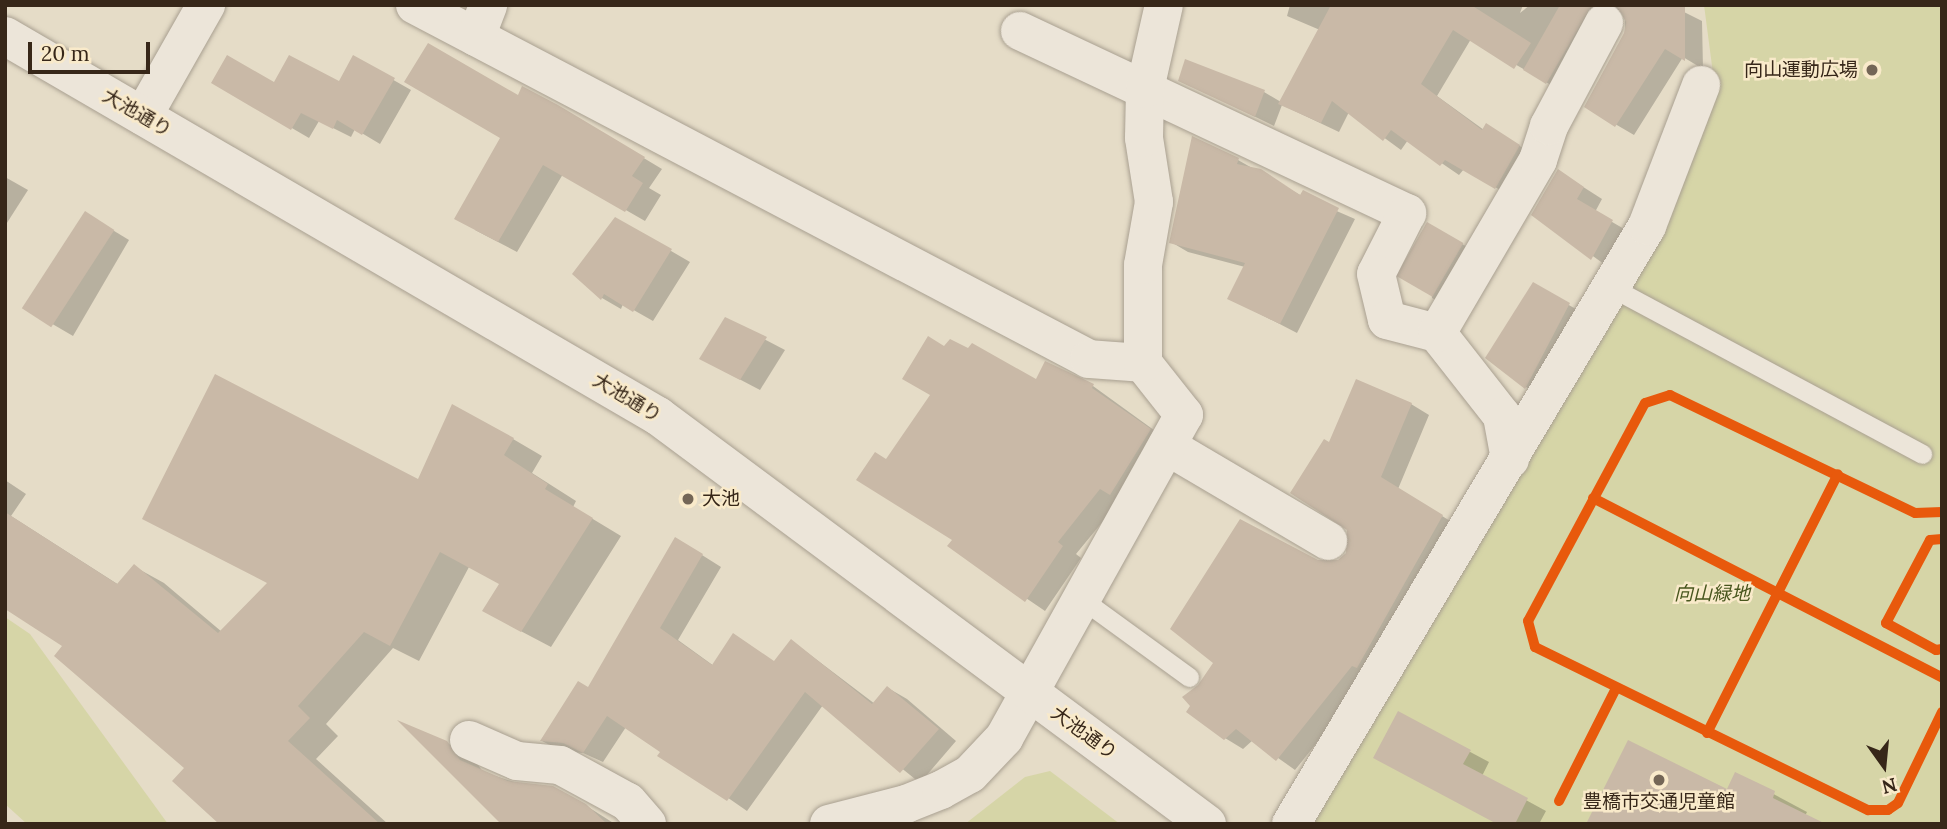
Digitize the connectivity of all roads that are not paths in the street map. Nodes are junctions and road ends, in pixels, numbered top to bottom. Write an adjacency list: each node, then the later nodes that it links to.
1 (206, 5): 10 (street)
2 (415, 5): 4 (street)
3 (1164, 5): 9 (street)
4 (482, 21): 13 (street)
5 (1604, 23): 12 (street)
6 (1020, 31): 9 (street)
7 (5, 36): 10 (street, 大池通り)
8 (1701, 85): 11 (street)
9 (1145, 89): 12 (street); 13 (street)
10 (143, 116): 20 (street, 大池通り)
11 (1611, 287): 15 (lane); 16 (street)
12 (1437, 333): 16 (street)
13 (1143, 363): 14 (street)
14 (1167, 446): 17 (street); 18 (street)
15 (1922, 453)
16 (1510, 459): 25 (street)
17 (1328, 541)
18 (1083, 600): 19 (lane); 20 (street)
19 (1189, 677)
20 (1032, 695): 23 (street); 24 (street, 大池通り)
21 (469, 740): 22 (street)
22 (647, 824)
23 (829, 824)
24 (1207, 824)
25 (1291, 824)

